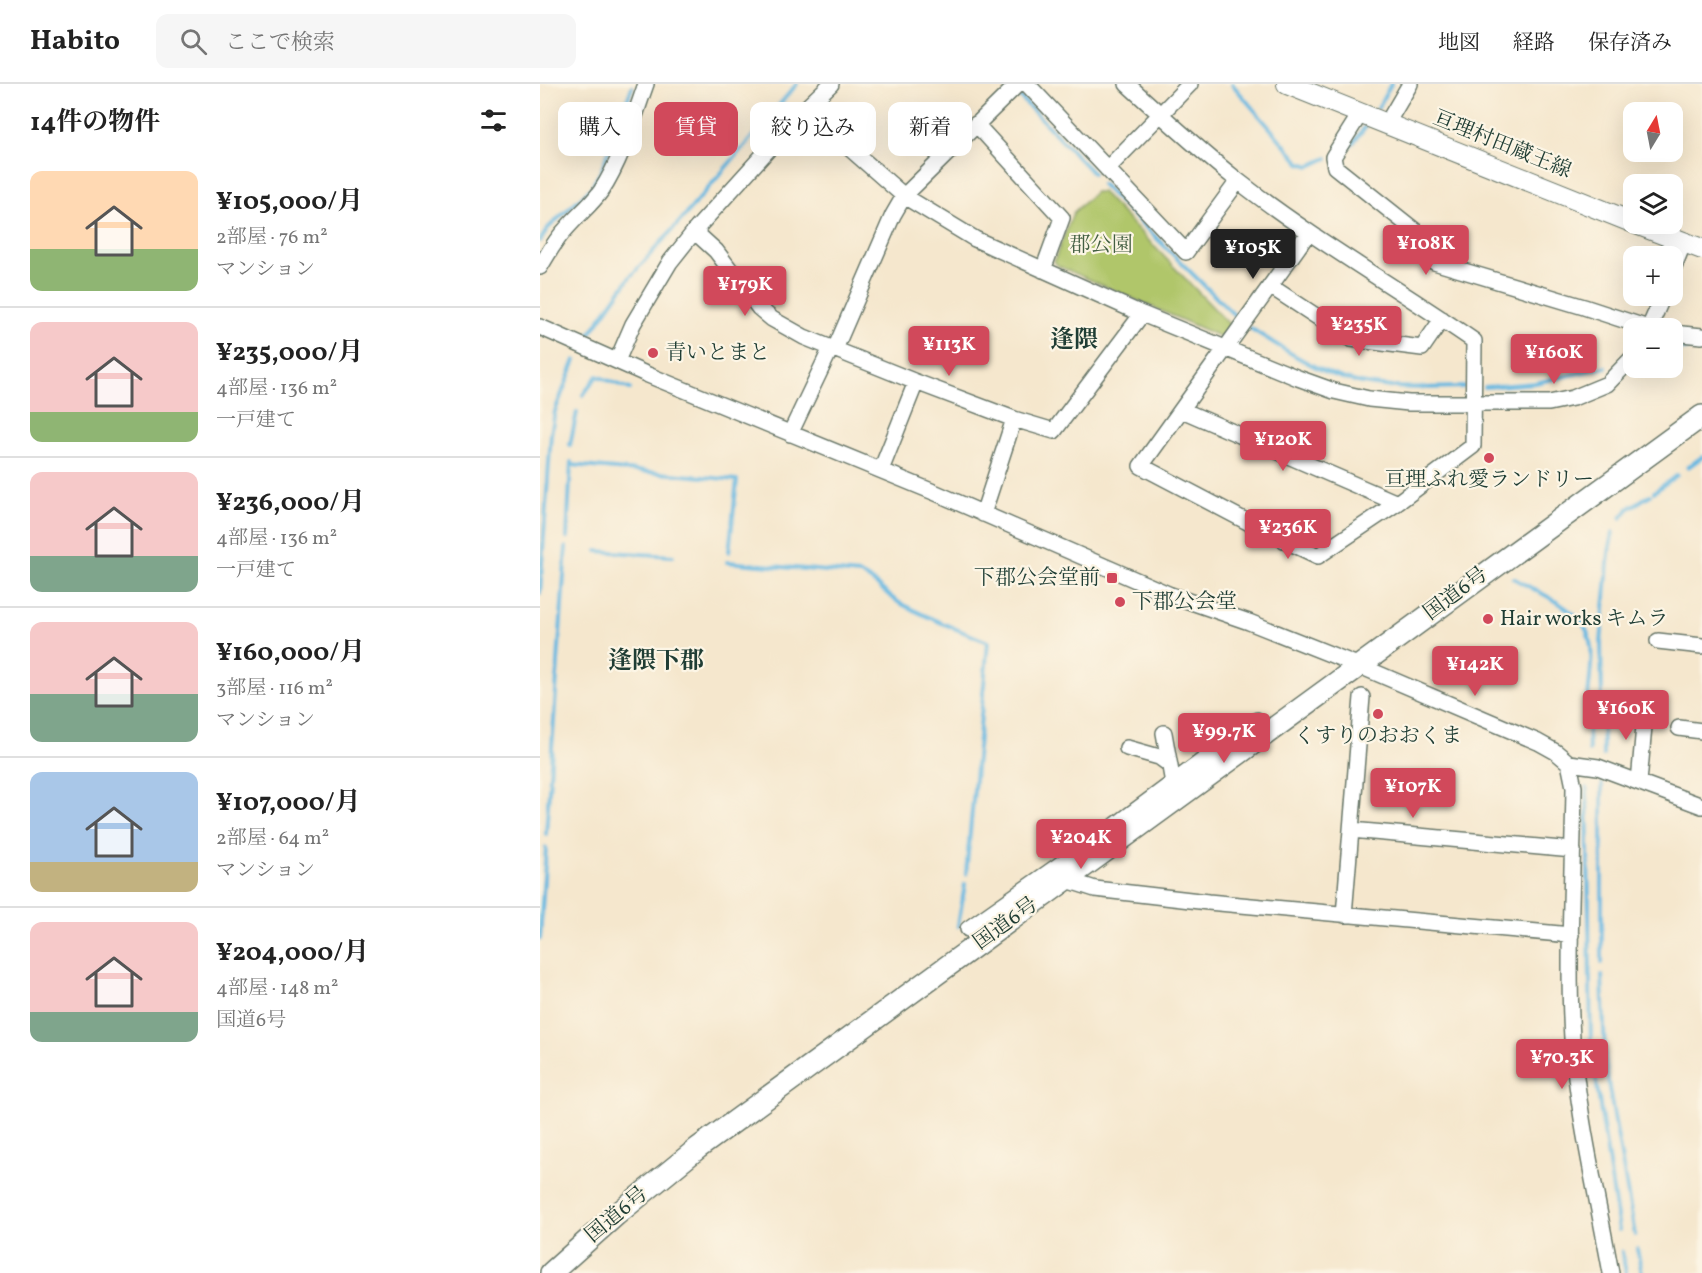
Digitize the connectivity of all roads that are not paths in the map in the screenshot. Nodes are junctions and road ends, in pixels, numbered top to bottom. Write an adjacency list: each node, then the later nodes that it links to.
1 (644, 84): 25 (street)
2 (831, 84): 9 (street)
3 (1018, 84): 12 (street)
4 (1027, 84): 16 (street)
5 (1127, 84): 10 (street)
6 (1190, 84): 10 (street)
7 (1287, 84): 11 (main road, 亘理村田蔵王線)
8 (1410, 84): 13 (street)
9 (812, 102)
10 (1160, 114): 16 (street); 17 (street)
11 (1360, 114): 13 (main road, 亘理村田蔵王線); 30 (street)
12 (976, 124): 18 (street); 26 (street)
13 (1386, 125): 19 (main road, 亘理村田蔵王線)
14 (762, 156): 20 (street)
15 (858, 156): 18 (street)
16 (1107, 169): 17 (street)
17 (1239, 181): 21 (street)
18 (904, 196): 26 (street); 34 (street)
19 (1623, 219)
20 (694, 231): 34 (street); 36 (street)
21 (1309, 232): 27 (street); 29 (street)
22 (1662, 234): 23 (main road, 亘理村田蔵王線)
23 (1693, 246): 24 (street)
24 (1683, 258)
25 (540, 267)
26 (1043, 270): 28 (street)
27 (1270, 285): 29 (street); 35 (street)
28 (1142, 314): 35 (street); 42 (street)
29 (1442, 319): 39 (street)
30 (1623, 320)
31 (540, 327): 36 (street)
32 (1683, 334): 33 (street)
33 (1702, 336)
34 (833, 348): 38 (street); 43 (street)
35 (1224, 348): 39 (street); 40 (street)
36 (617, 361): 43 (street)
37 (1623, 367): 39 (street)
38 (916, 382): 42 (street); 44 (street)
39 (1473, 402): 45 (street)
40 (1182, 410): 45 (street); 45 (street)
41 (1702, 416): 49 (highway, 国道6号)
42 (1014, 419): 46 (street)
43 (790, 434): 44 (street)
44 (880, 470): 46 (street)
45 (1396, 503)
46 (983, 514): 49 (street)
47 (1658, 641): 48 (street)
48 (1702, 646)
49 (1360, 666): 57 (street); 60 (highway, 国道6号)
50 (1362, 697): 62 (street)
51 (1646, 704): 59 (street)
52 (1257, 720): 60 (street)
53 (1679, 728): 54 (street)
54 (1702, 731)
55 (1164, 733): 58 (street)
56 (1127, 748): 58 (street)
57 (1569, 763): 59 (street); 63 (street)
58 (1170, 765): 60 (street)
59 (1639, 782): 61 (street)
60 (1174, 791): 64 (highway, 国道6号); 66 (street)
61 (1702, 806)
62 (1351, 830): 63 (street); 65 (street)
63 (1573, 850): 67 (street)
64 (1067, 880): 65 (street); 69 (highway, 国道6号)
65 (1344, 915): 67 (street)
66 (968, 929)
67 (1572, 935): 68 (street)
68 (1609, 1272)
69 (551, 1273)

